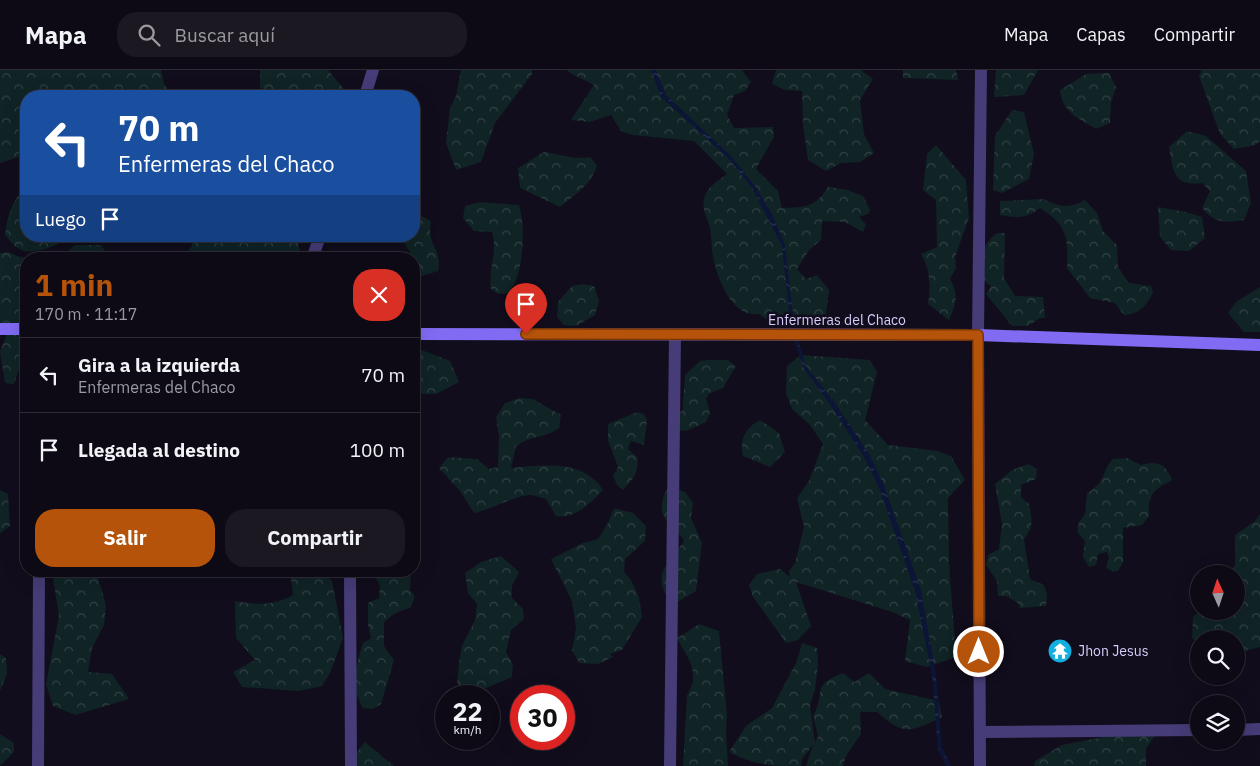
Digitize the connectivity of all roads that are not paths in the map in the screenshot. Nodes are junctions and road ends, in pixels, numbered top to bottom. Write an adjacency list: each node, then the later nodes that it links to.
1 (374, 70): 3 (street)
2 (981, 70): 8 (street)
3 (367, 90)
4 (0, 328): 5 (main road)
5 (20, 329)
6 (420, 334): 7 (main road, Enfermeras del Chaco)
7 (675, 335): 8 (main road, Enfermeras del Chaco); 18 (street)
8 (978, 335): 9 (main road, Enfermeras del Chaco); 15 (street)
9 (1260, 345)
10 (39, 577): 16 (street)
11 (350, 577): 17 (street)
12 (1190, 730): 15 (street)
13 (1245, 730): 14 (street)
14 (1260, 730)
15 (980, 732): 19 (street)
16 (38, 766)
17 (351, 766)
18 (670, 766)
19 (980, 766)

